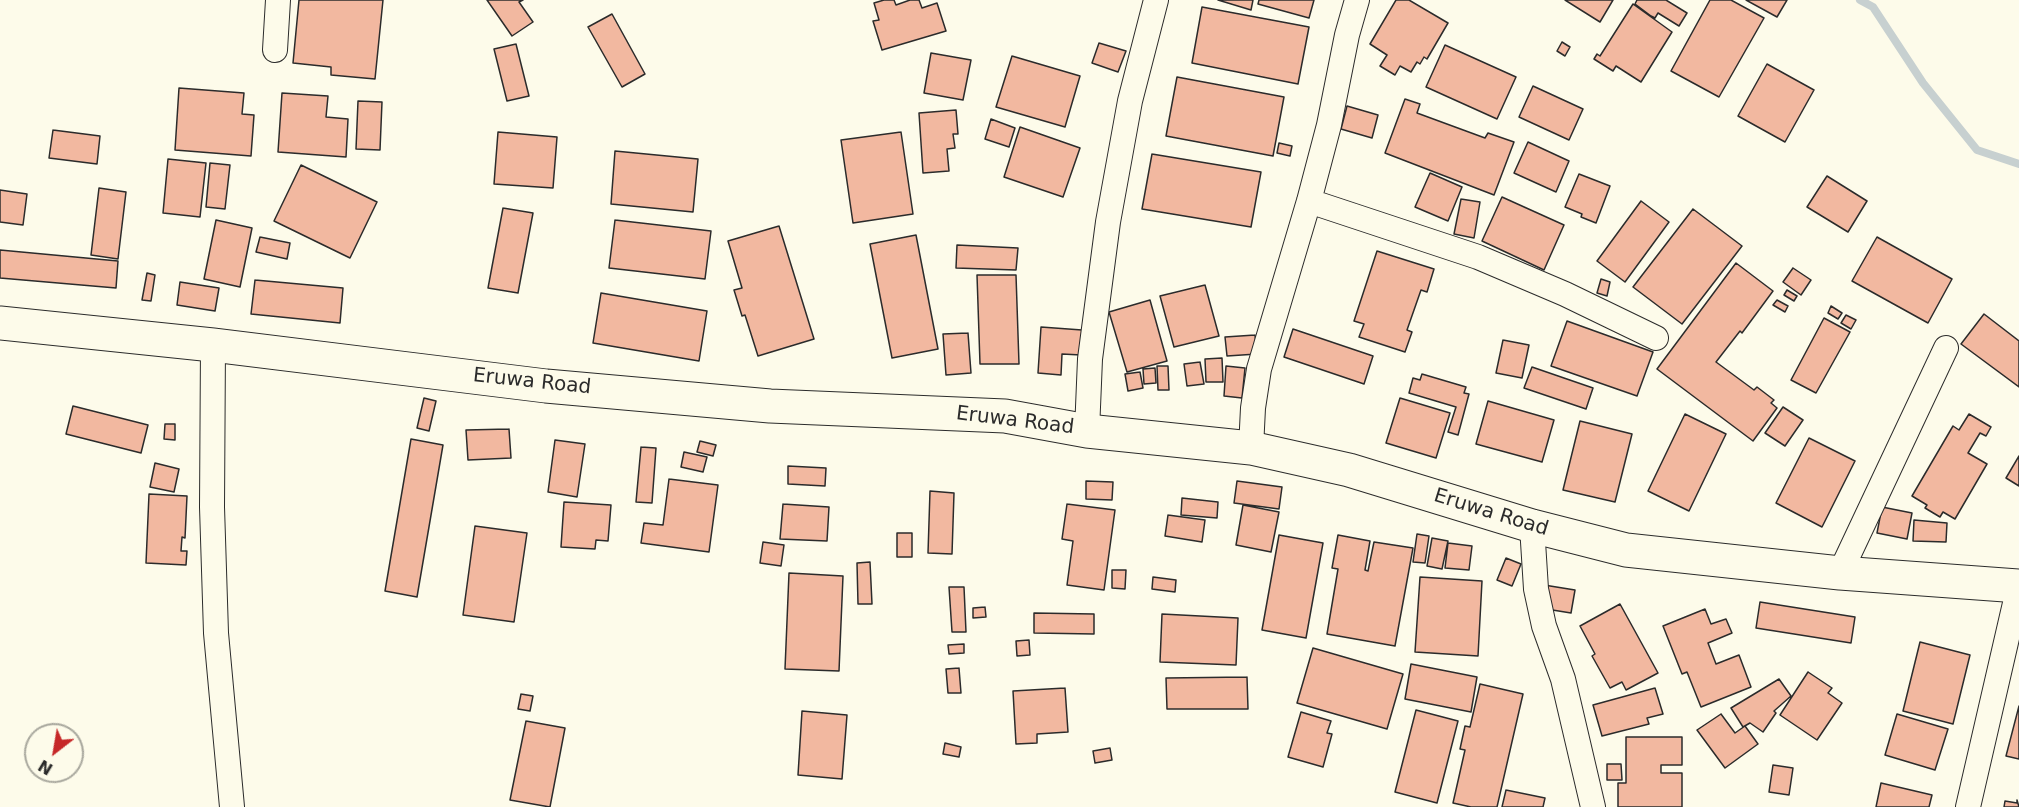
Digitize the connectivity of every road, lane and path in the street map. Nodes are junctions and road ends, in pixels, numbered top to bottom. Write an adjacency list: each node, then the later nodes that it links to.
1 (278, 0): 4 (street)
2 (1156, 0): 10 (street)
3 (1357, 0): 5 (street)
4 (275, 50)
5 (1309, 201): 7 (street); 11 (street)
6 (0, 323): 8 (main road, Eruwa Road)
7 (1656, 338)
8 (213, 345): 10 (main road, Eruwa Road); 15 (street)
9 (1946, 348): 13 (street)
10 (1087, 431): 11 (main road, Eruwa Road)
11 (1251, 448): 12 (main road, Eruwa Road)
12 (1532, 526): 13 (main road, Eruwa Road); 16 (street)
13 (1840, 573): 14 (main road, Eruwa Road)
14 (2019, 586): 17 (street)
15 (232, 807)
16 (1593, 807)
17 (1968, 807)

